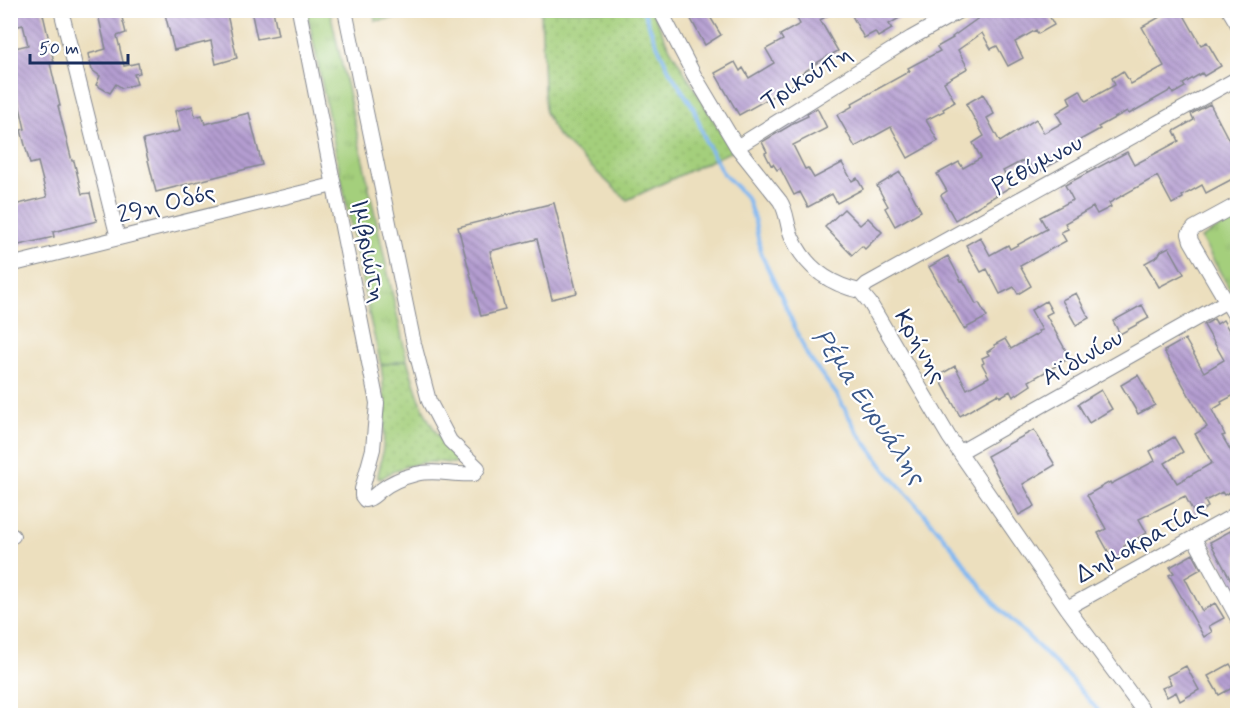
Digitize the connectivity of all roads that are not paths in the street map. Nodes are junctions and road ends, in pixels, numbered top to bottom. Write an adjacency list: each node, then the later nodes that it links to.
1 (61, 10): 12 (street)
2 (299, 10): 10 (street, Ιμβριώτη)
3 (345, 10): 10 (street, Ιμβριώτη)
4 (660, 10): 9 (street)
5 (961, 10): 9 (street, Τρικούπη)
6 (1229, 10): 7 (street)
7 (1238, 25)
8 (1238, 78): 14 (street, Ρεθύμνου)
9 (737, 147): 14 (street)
10 (333, 185): 12 (street, 29η Οδός)
11 (1238, 204): 15 (street)
12 (118, 238): 13 (street, 29η Οδός)
13 (10, 265)
14 (860, 291): 17 (street, Κρήνης)
15 (1227, 301): 16 (street); 17 (street, Αϊδινίου)
16 (1238, 321)
17 (960, 452): 20 (street, Κρήνης)
18 (1238, 513): 19 (street, Δημοκρατίας)
19 (1194, 538): 20 (street, Δημοκρατίας); 21 (street)
20 (1067, 608): 22 (street, Κρήνης)
21 (1238, 620)
22 (1147, 716)

